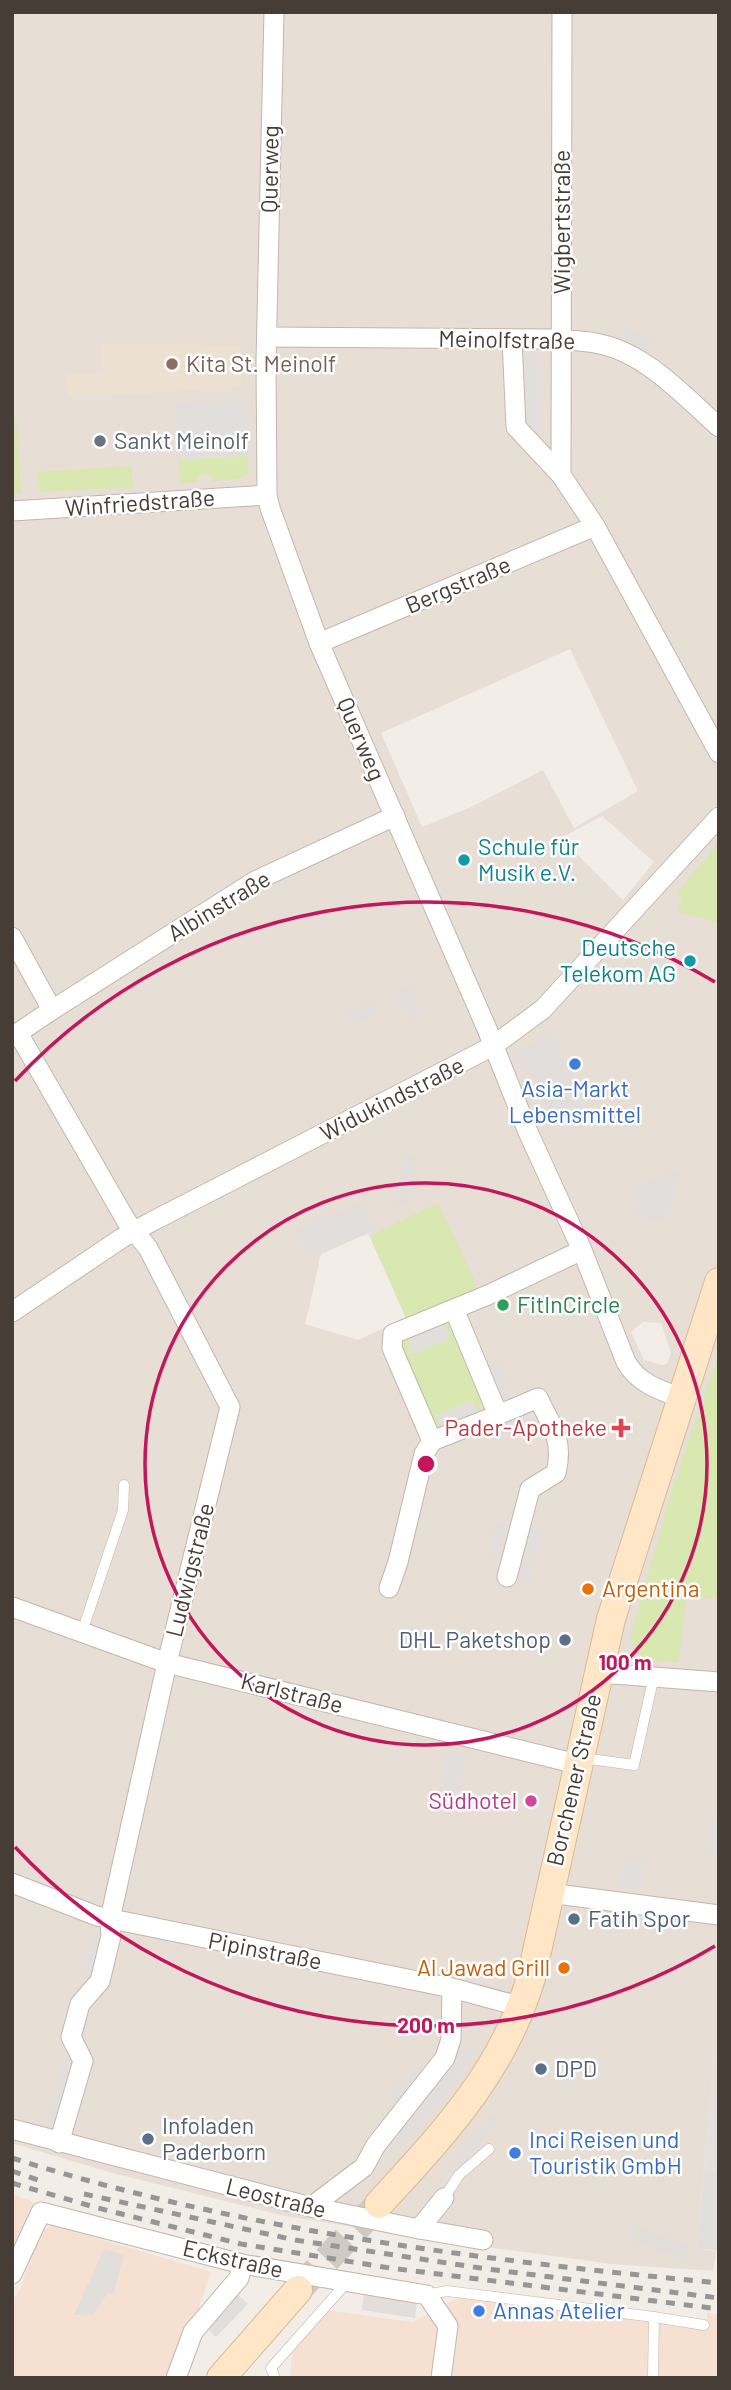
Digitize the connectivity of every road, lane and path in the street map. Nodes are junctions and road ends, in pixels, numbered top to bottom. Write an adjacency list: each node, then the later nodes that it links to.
1 (274, 12): 3 (street, Querweg)
2 (562, 12): 5 (street, Wigbertstraße)
3 (267, 337): 4 (street, Meinolfstraße); 8 (street, Querweg)
4 (512, 339): 5 (street, Meinolfstraße); 7 (street)
5 (562, 339): 6 (street, Meinolfstraße); 7 (street, Wigbertstraße)
6 (719, 427)
7 (561, 475): 10 (street)
8 (267, 495): 9 (street, Winfriedstraße); 11 (street, Querweg)
9 (12, 511)
10 (595, 526): 11 (street, Bergstraße); 12 (street)
11 (319, 643): 13 (street, Querweg)
12 (719, 753)
13 (394, 816): 16 (street, Albinstraße); 18 (street, Querweg)
14 (719, 817): 18 (street, Widukindstraße)
15 (12, 937): 16 (street)
16 (44, 1015): 17 (street, Albinstraße)
17 (15, 1035): 19 (street, Ludwigstraße)
18 (493, 1046): 19 (street, Widukindstraße); 20 (street, Querweg)
19 (135, 1231): 23 (street, Widukindstraße); 32 (street, Ludwigstraße)
20 (582, 1250): 22 (street); 24 (street, Querweg)
21 (719, 1282): 24 (main road, Borchener Straße)
22 (454, 1310): 25 (street); 26 (street)
23 (12, 1312)
24 (681, 1398): 33 (main road, Borchener Straße)
25 (498, 1415): 26 (street); 28 (street)
26 (432, 1441): 29 (street)
27 (124, 1485): 31 (lane)
28 (508, 1577)
29 (389, 1588)
30 (12, 1606): 31 (street, Karlstraße)
31 (82, 1632): 32 (street, Karlstraße)
32 (167, 1662): 36 (street, Karlstraße); 40 (street, Ludwigstraße)
33 (597, 1675): 34 (street); 36 (main road, Borchener Straße)
34 (654, 1676): 35 (street); 36 (lane)
35 (719, 1682)
36 (578, 1760): 38 (main road, Borchener Straße)
37 (12, 1883): 40 (street, Pipinstraße)
38 (550, 1893): 39 (street); 42 (main road, Borchener Straße)
39 (719, 1915)
40 (110, 1919): 41 (street, Pipinstraße); 44 (street, Ludwigstraße)
41 (452, 1988): 42 (street, Pipinstraße); 48 (street)
42 (522, 2007): 47 (main road, Borchener Straße)
43 (12, 2129): 44 (street, Leostraße)
44 (59, 2143): 48 (street, Leostraße)
45 (489, 2148): 46 (lane)
46 (444, 2198): 49 (street)
47 (379, 2204)
48 (311, 2207): 49 (street, Leostraße)
49 (419, 2229): 50 (street, Leostraße)
50 (483, 2240)
51 (242, 2264): 52 (street, Eckstraße); 53 (street, Eckstraße); 58 (street)
52 (12, 2274)
53 (343, 2281): 55 (street, Eckstraße); 60 (lane)
54 (299, 2290): 59 (main road)
55 (427, 2295): 56 (lane); 61 (street)
56 (654, 2317): 57 (lane); 62 (lane)
57 (704, 2325)
58 (176, 2378)
59 (221, 2378)
60 (275, 2378)
61 (441, 2378)
62 (653, 2378)

